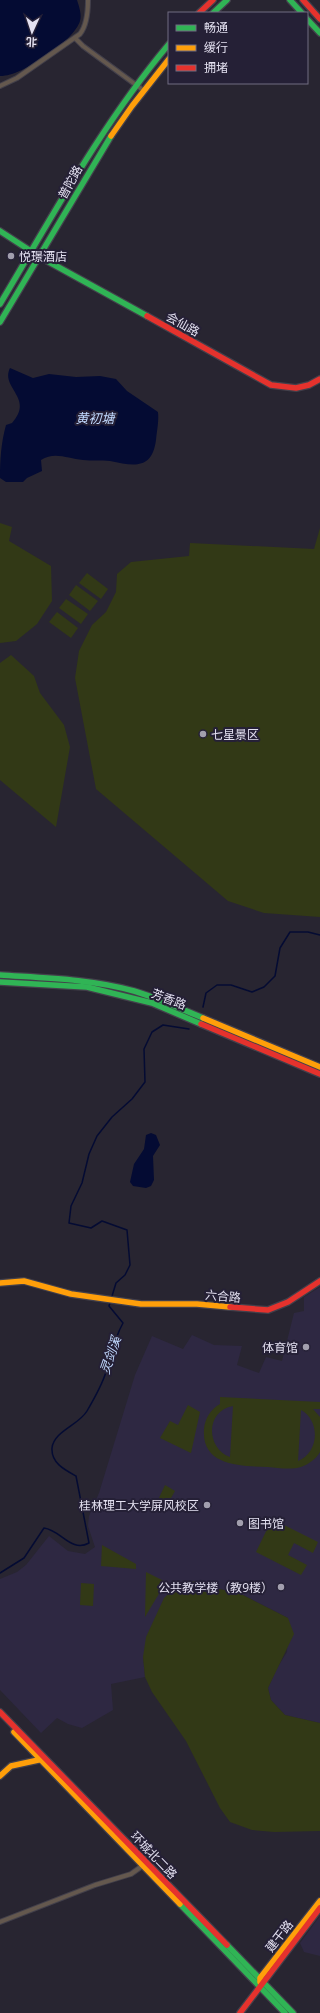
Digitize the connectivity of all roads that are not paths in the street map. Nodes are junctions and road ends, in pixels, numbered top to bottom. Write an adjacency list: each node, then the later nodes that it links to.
1 (88, 0): 13 (street)
2 (212, 0): 7 (main road)
3 (232, 0): 6 (main road)
4 (303, 0): 10 (main road)
5 (289, 1): 9 (main road)
6 (225, 2): 8 (main road)
7 (199, 12)
8 (214, 12)
9 (301, 12)
10 (320, 19)
11 (308, 20): 12 (main road)
12 (320, 33)
13 (76, 38): 16 (street); 17 (street)
14 (168, 45): 16 (main road, 普陀路)
15 (168, 60): 18 (main road, 普陀路)
16 (135, 85): 18 (street); 20 (main road, 普陀路)
17 (0, 86)
18 (143, 90): 21 (main road, 普陀路)
19 (0, 231): 20 (main road, 会仙路)
20 (32, 252): 21 (main road, 会仙路); 22 (main road, 普陀路)
21 (40, 256): 23 (main road, 普陀路); 24 (main road, 会仙路)
22 (0, 304)
23 (0, 322)
24 (320, 379)
25 (0, 975): 27 (main road, 芳香路)
26 (0, 982): 28 (main road, 芳香路)
27 (320, 1067)
28 (320, 1074)
29 (320, 1281): 30 (main road, 六合路)
30 (0, 1283)
31 (0, 1712): 33 (main road, 环城北二路)
32 (0, 1718): 33 (main road, 环城北二路)
33 (43, 1759): 34 (main road); 35 (main road, 环城北二路)
34 (0, 1776)
35 (145, 1864): 38 (street); 39 (main road, 环城北二路); 40 (main road, 环城北二路)
36 (320, 1902): 39 (main road, 建干路)
37 (320, 1908): 40 (main road, 建干路)
38 (0, 1922)
39 (260, 1978): 40 (main road, 环城北二路)
40 (262, 1985): 41 (main road, 建干路); 42 (main road, 环城北二路); 43 (main road, 环城北二路)
41 (240, 2013)
42 (286, 2013)
43 (293, 2013)

